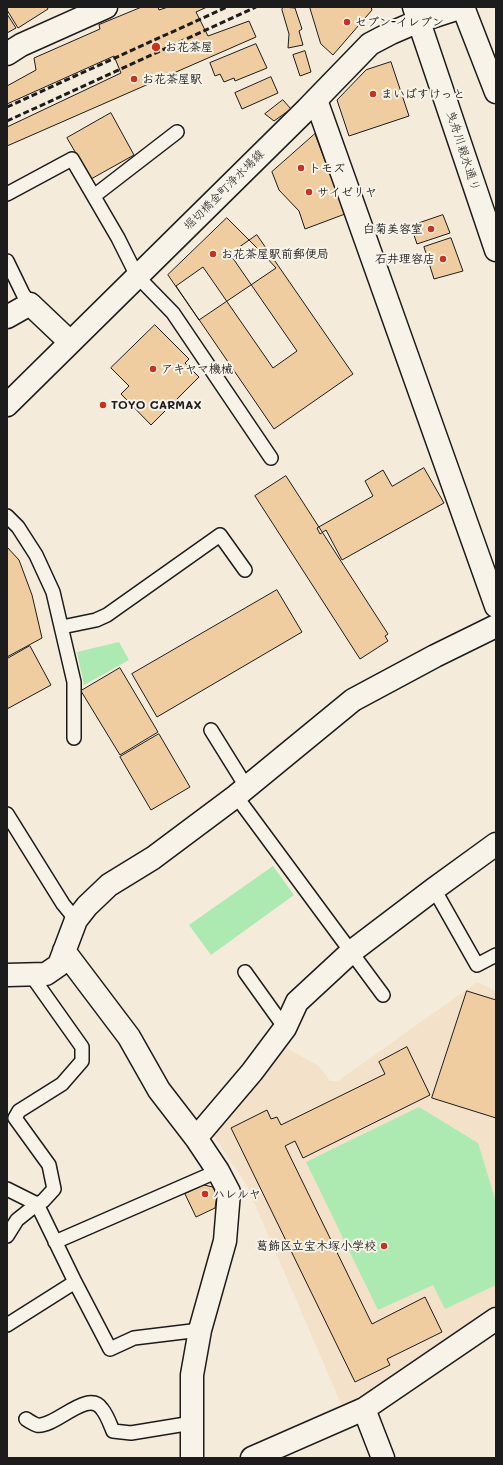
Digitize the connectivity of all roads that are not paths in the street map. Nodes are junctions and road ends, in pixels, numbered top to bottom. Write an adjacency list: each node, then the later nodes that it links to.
1 (106, 7): 4 (street)
2 (463, 7): 3 (street, 堀切橋金町浄水場線); 5 (street)
3 (417, 14): 6 (street, 堀切橋金町浄水場線); 10 (street, 曳舟川親水通り)
4 (7, 54)
5 (496, 92)
6 (316, 100): 12 (street, 堀切橋金町浄水場線); 20 (street)
7 (177, 132): 9 (lane)
8 (7, 194): 9 (lane)
9 (94, 196): 12 (lane)
10 (496, 250)
11 (7, 261): 13 (lane)
12 (137, 276): 15 (street, 堀切橋金町浄水場線); 17 (lane)
13 (30, 304): 14 (street); 15 (street)
14 (7, 317)
15 (70, 342): 16 (street, 堀切橋金町浄水場線)
16 (7, 405)
17 (271, 458)
18 (7, 516): 22 (lane)
19 (245, 570): 22 (lane)
20 (496, 606)
21 (496, 626): 25 (street)
22 (62, 627): 24 (lane)
23 (211, 730): 25 (lane)
24 (74, 738)
25 (241, 792): 29 (street); 31 (lane)
26 (7, 814): 29 (lane)
27 (496, 844): 28 (street)
28 (434, 889): 31 (street); 32 (lane)
29 (76, 920): 30 (street)
30 (64, 951): 35 (street); 38 (street)
31 (351, 952): 36 (lane); 37 (street)
32 (496, 955)
33 (245, 972): 37 (lane)
34 (7, 975): 35 (street)
35 (31, 975): 41 (lane)
36 (383, 995)
37 (285, 1028): 38 (street)
38 (196, 1138): 39 (street)
39 (218, 1171): 43 (lane); 47 (street)
40 (7, 1189): 41 (lane)
41 (37, 1204): 42 (lane); 43 (lane)
42 (7, 1236)
43 (54, 1242): 44 (lane)
44 (74, 1282): 46 (lane); 47 (lane)
45 (496, 1319): 48 (street)
46 (7, 1325)
47 (200, 1330): 50 (street)
48 (364, 1409): 52 (street); 53 (street)
49 (26, 1419): 50 (lane)
50 (192, 1423): 51 (street)
51 (192, 1458)
52 (252, 1458)
53 (383, 1458)

